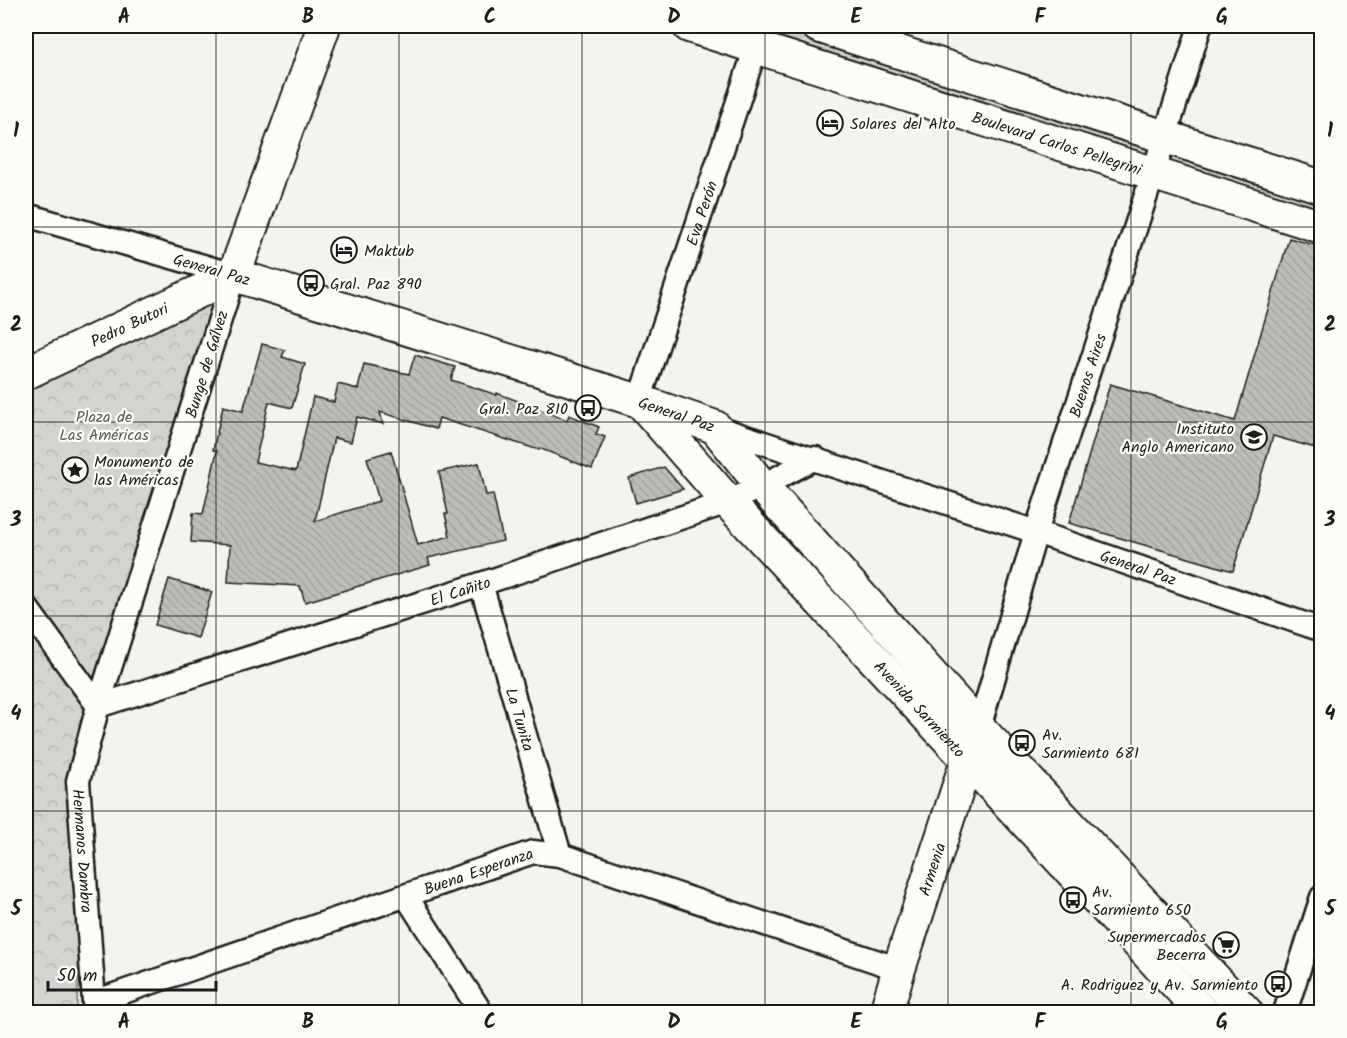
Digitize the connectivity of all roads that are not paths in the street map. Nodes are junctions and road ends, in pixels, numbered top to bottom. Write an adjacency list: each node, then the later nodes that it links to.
1 (324, 26): 11 (street, Bunge de Gálvez)
2 (689, 26): 5 (street, Boulevard Carlos Pellegrini)
3 (818, 26): 6 (street)
4 (1200, 26): 6 (street, Buenos Aires)
5 (760, 36): 7 (street, Boulevard Carlos Pellegrini); 13 (street, Eva Perón)
6 (1165, 137): 7 (street, Buenos Aires); 8 (street)
7 (1153, 174): 10 (street, Boulevard Carlos Pellegrini); 18 (street, Buenos Aires)
8 (1322, 187)
9 (26, 215): 11 (street, General Paz)
10 (1322, 227)
11 (234, 275): 12 (street, Pedro Butori); 13 (street, General Paz); 22 (street, Bunge de Gálvez)
12 (26, 373)
13 (639, 401): 14 (street, General Paz); 17 (street, Avenida Sarmiento)
14 (715, 427): 15 (street, General Paz); 16 (street, Avenida Sarmiento)
15 (815, 459): 16 (street, El Cañito); 18 (street, General Paz)
16 (762, 486): 17 (street, El Cañito); 23 (street, Avenida Sarmiento)
17 (728, 502): 19 (street, El Cañito); 24 (street, Avenida Sarmiento)
18 (1036, 532): 21 (street, General Paz); 23 (street, Buenos Aires)
19 (481, 584): 22 (street, El Cañito); 25 (street, La Tunita)
20 (26, 607): 22 (street)
21 (1322, 630)
22 (98, 706): 29 (street, Hermanos Dambra)
23 (979, 728): 24 (street, Armenia); 33 (street, Avenida Sarmiento)
24 (966, 760): 28 (street, Armenia); 32 (street, Avenida Sarmiento)
25 (560, 855): 26 (street, Buena Esperanza); 28 (street, Buena Esperanza)
26 (406, 896): 29 (street, Buena Esperanza); 30 (street)
27 (1322, 897): 34 (street)
28 (899, 969): 31 (street, Armenia)
29 (96, 1007)
30 (481, 1012)
31 (886, 1012)
32 (1202, 1012)
33 (1246, 1012)
34 (1285, 1012)

